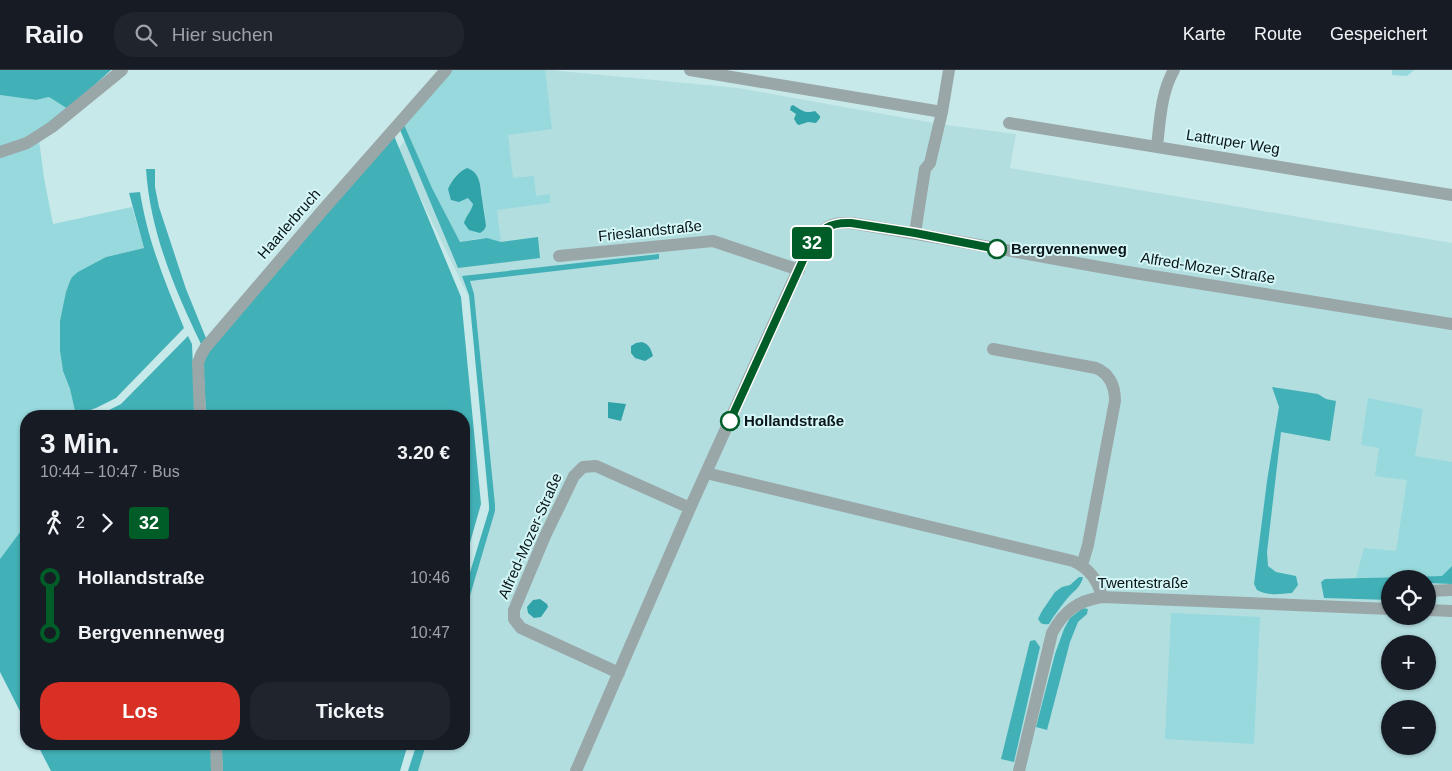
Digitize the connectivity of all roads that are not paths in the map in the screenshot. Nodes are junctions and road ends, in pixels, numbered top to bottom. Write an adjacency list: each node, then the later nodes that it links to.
1 (122, 70): 9 (street)
2 (446, 70): 16 (street, Haarlerbruch)
3 (690, 70): 6 (street)
4 (949, 70): 6 (street)
5 (1174, 70): 8 (street)
6 (942, 112): 11 (street)
7 (1009, 123): 8 (street, Lattruper Weg)
8 (1157, 146): 10 (street, Lattruper Weg)
9 (0, 152)
10 (1452, 195)
11 (915, 233): 13 (street, Alfred-Mozer-Straße); 14 (street, Alfred-Mozer-Straße)
12 (560, 256): 13 (street, Frieslandstraße)
13 (798, 270): 17 (street, Alfred-Mozer-Straße)
14 (1452, 324)
15 (993, 349): 19 (street)
16 (200, 410)
17 (706, 473): 18 (street, Alfred-Mozer-Straße); 19 (street)
18 (690, 508): 26 (street, Alfred-Mozer-Straße); 26 (street, Alfred-Mozer-Straße)
19 (1082, 565): 22 (street)
20 (1452, 590): 21 (street)
21 (1436, 591)
22 (1102, 597): 23 (street, Twentestraße); 30 (street, Twentestraße)
23 (1381, 608)
24 (1436, 610): 25 (street)
25 (1452, 611)
26 (619, 673): 29 (street, Alfred-Mozer-Straße)
27 (216, 750): 28 (street)
28 (218, 771)
29 (576, 771)
30 (1019, 771)

